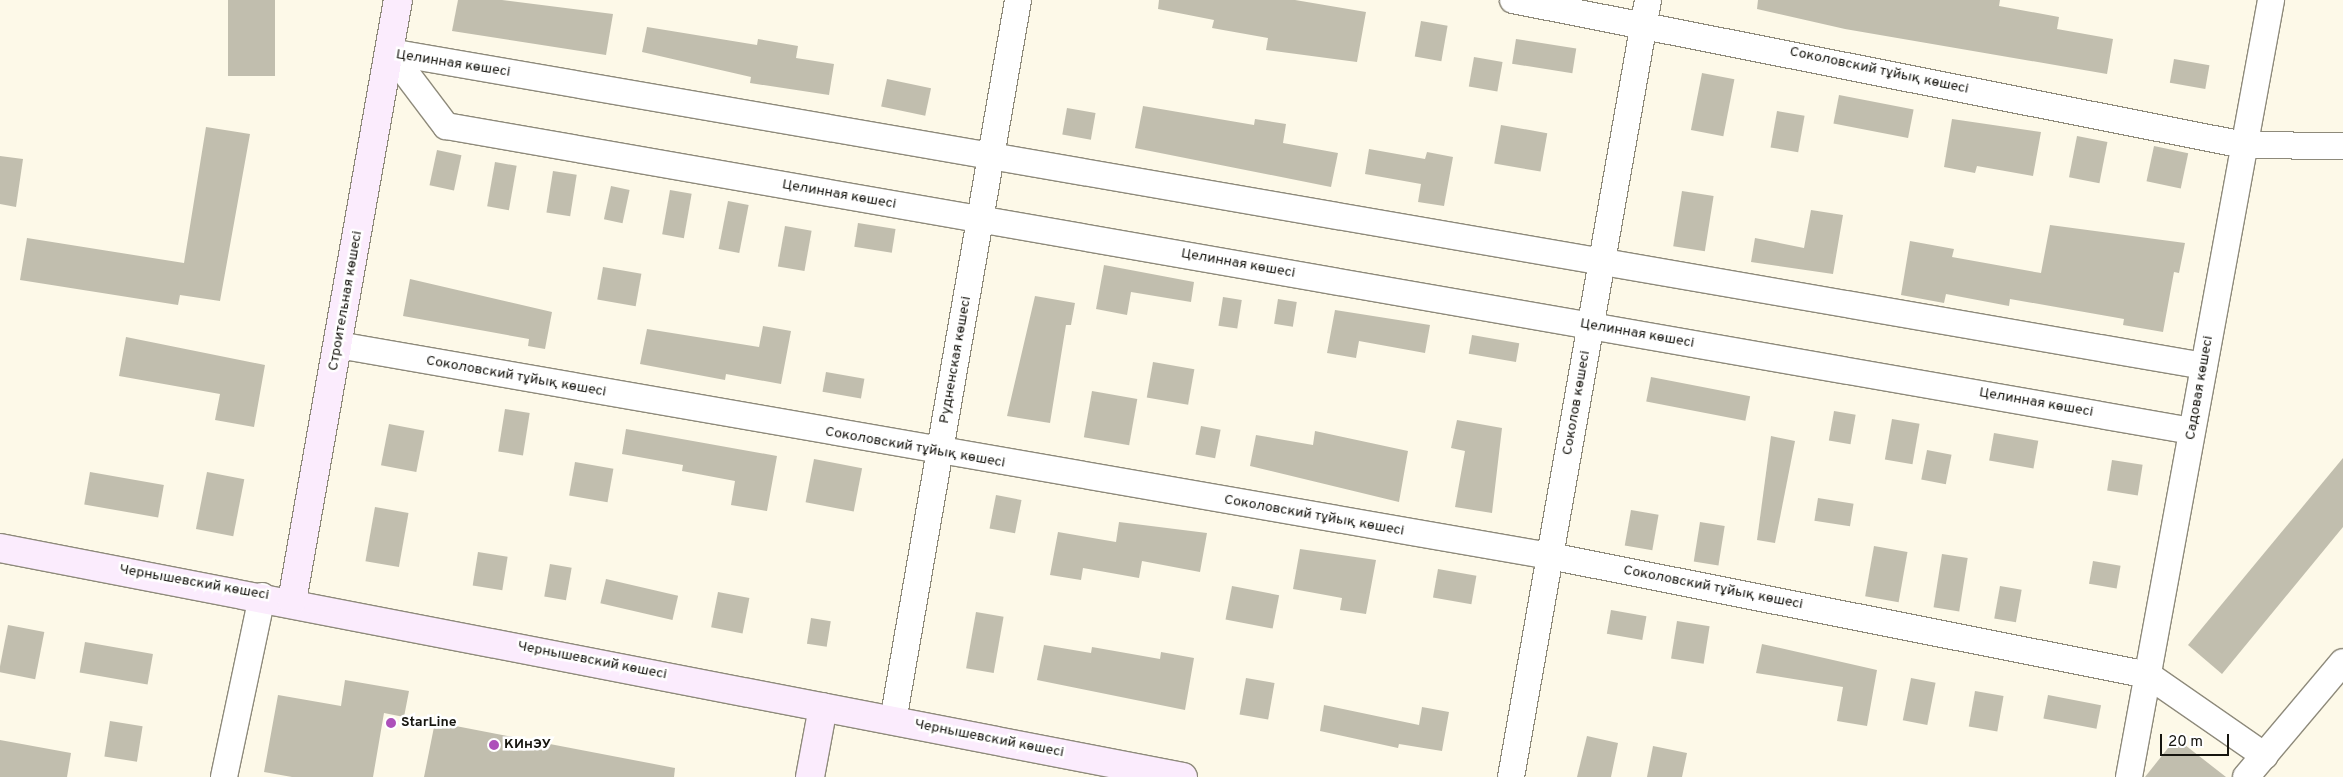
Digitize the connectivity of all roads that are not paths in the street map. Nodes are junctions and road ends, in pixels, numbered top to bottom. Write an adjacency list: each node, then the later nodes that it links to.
1 (398, 0): 6 (street, Строительная көшесі)
2 (1018, 0): 9 (street, Рудненская көшесі)
3 (1513, 0): 5 (street, Соколовский тұйық көшесі)
4 (2271, 0): 7 (street, Садовая көшесі)
5 (1646, 12): 7 (street, Соколовский тұйық көшесі); 11 (street, Соколов көшесі)
6 (390, 52): 9 (street, Целинная көшесі); 10 (street, Целинная көшесі); 13 (street, Строительная көшесі)
7 (2244, 145): 8 (street, Соколовский тұйық көшесі); 14 (street, Садовая көшесі)
8 (2343, 146)
9 (991, 156): 10 (street, Рудненская көшесі); 11 (street, Целинная көшесі)
10 (980, 219): 12 (street, Целинная көшесі); 16 (street, Рудненская көшесі)
11 (1602, 262): 12 (street, Соколов көшесі); 14 (street, Целинная көшесі)
12 (1590, 326): 15 (street, Целинная көшесі); 18 (street, Соколов көшесі)
13 (338, 345): 16 (street, Соколовский тұйық көшесі); 20 (street, Строительная көшесі)
14 (2204, 366): 15 (street, Садовая көшесі)
15 (2192, 431): 22 (street, Садовая көшесі)
16 (940, 452): 18 (street, Соколовский тұйық көшесі); 24 (street, Рудненская көшесі)
17 (0, 548): 19 (street, Чернышевский көшесі)
18 (1550, 556): 22 (street, Соколовский тұйық көшесі); 29 (street, Соколов көшесі)
19 (262, 596): 20 (street, Чернышевский көшесі); 26 (street)
20 (292, 601): 23 (street, Чернышевский көшесі)
21 (2343, 662): 25 (street)
22 (2148, 675): 25 (street, Соколовский тұйық көшесі); 30 (street, Садовая көшесі)
23 (823, 707): 24 (street, Чернышевский көшесі); 27 (street)
24 (893, 721): 28 (street, Чернышевский көшесі)
25 (2265, 756): 31 (street)
26 (224, 777)
27 (810, 777)
28 (1183, 777)
29 (1511, 777)
30 (2130, 777)
31 (2246, 777)

